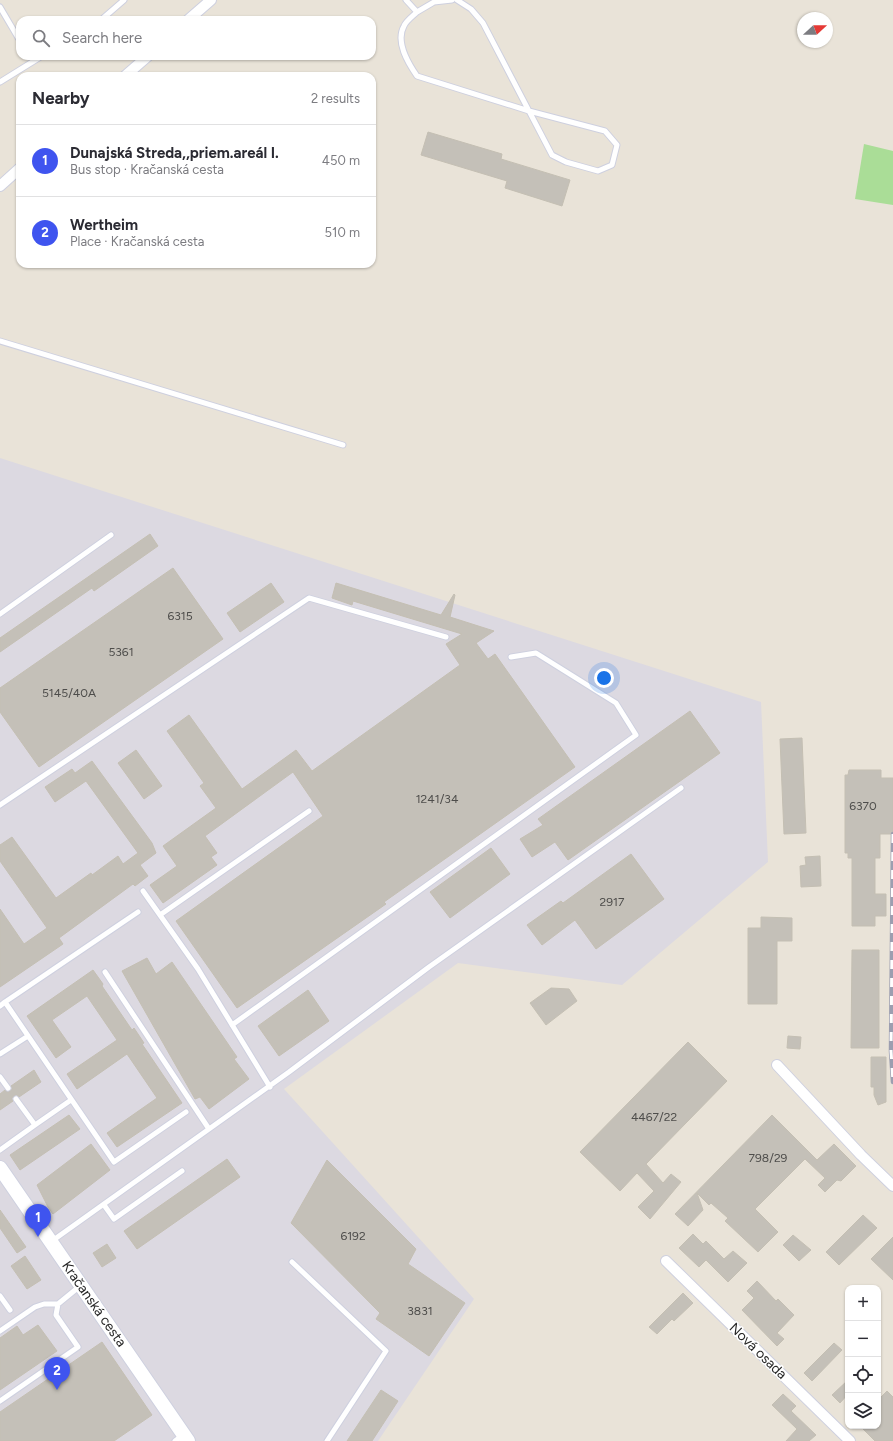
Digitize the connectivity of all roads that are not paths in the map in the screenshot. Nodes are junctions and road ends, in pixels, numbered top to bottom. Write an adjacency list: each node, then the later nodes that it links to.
1 (124, 0): 8 (lane)
2 (211, 0): 9 (street)
3 (406, 0): 7 (lane)
4 (452, 0): 7 (lane)
5 (457, 0): 16 (lane)
6 (0, 7): 10 (lane)
7 (417, 12): 16 (lane)
8 (106, 16)
9 (193, 16)
10 (16, 34)
11 (35, 60): 13 (lane)
12 (143, 60): 14 (street)
13 (32, 62): 15 (lane)
14 (130, 72)
15 (0, 82)
16 (529, 111): 16 (lane)
17 (16, 172): 18 (street)
18 (0, 186)
19 (0, 341): 20 (lane)
20 (343, 444)
21 (111, 535): 22 (lane)
22 (0, 614)
23 (446, 638): 26 (lane)
24 (510, 657): 34 (lane)
25 (681, 788): 39 (lane)
26 (0, 804)
27 (309, 812): 30 (lane)
28 (143, 892): 30 (lane)
29 (138, 912): 32 (lane)
30 (160, 915): 34 (lane)
31 (105, 972): 45 (lane)
32 (5, 1002): 33 (lane); 35 (lane)
33 (0, 1006)
34 (232, 1025): 39 (lane)
35 (28, 1036): 36 (lane); 42 (lane)
36 (0, 1054)
37 (777, 1065): 49 (street)
38 (0, 1077): 40 (lane)
39 (270, 1087): 45 (lane)
40 (8, 1088)
41 (16, 1099): 44 (lane)
42 (71, 1100): 43 (lane); 44 (lane)
43 (186, 1112)
44 (35, 1124): 46 (lane)
45 (210, 1129): 50 (lane)
46 (0, 1150)
47 (0, 1168): 51 (street, Kračanská cesta)
48 (182, 1171): 50 (lane)
49 (893, 1186)
50 (104, 1205): 51 (lane)
51 (51, 1242): 54 (street, Kračanská cesta)
52 (666, 1260): 62 (street, Nová osada)
53 (292, 1262): 61 (lane)
54 (81, 1286): 56 (lane); 60 (street, Kračanská cesta)
55 (0, 1296): 57 (lane)
56 (58, 1304): 58 (lane); 59 (lane)
57 (10, 1310)
58 (0, 1332)
59 (0, 1401)
60 (182, 1439)
61 (327, 1441)
62 (850, 1441)

